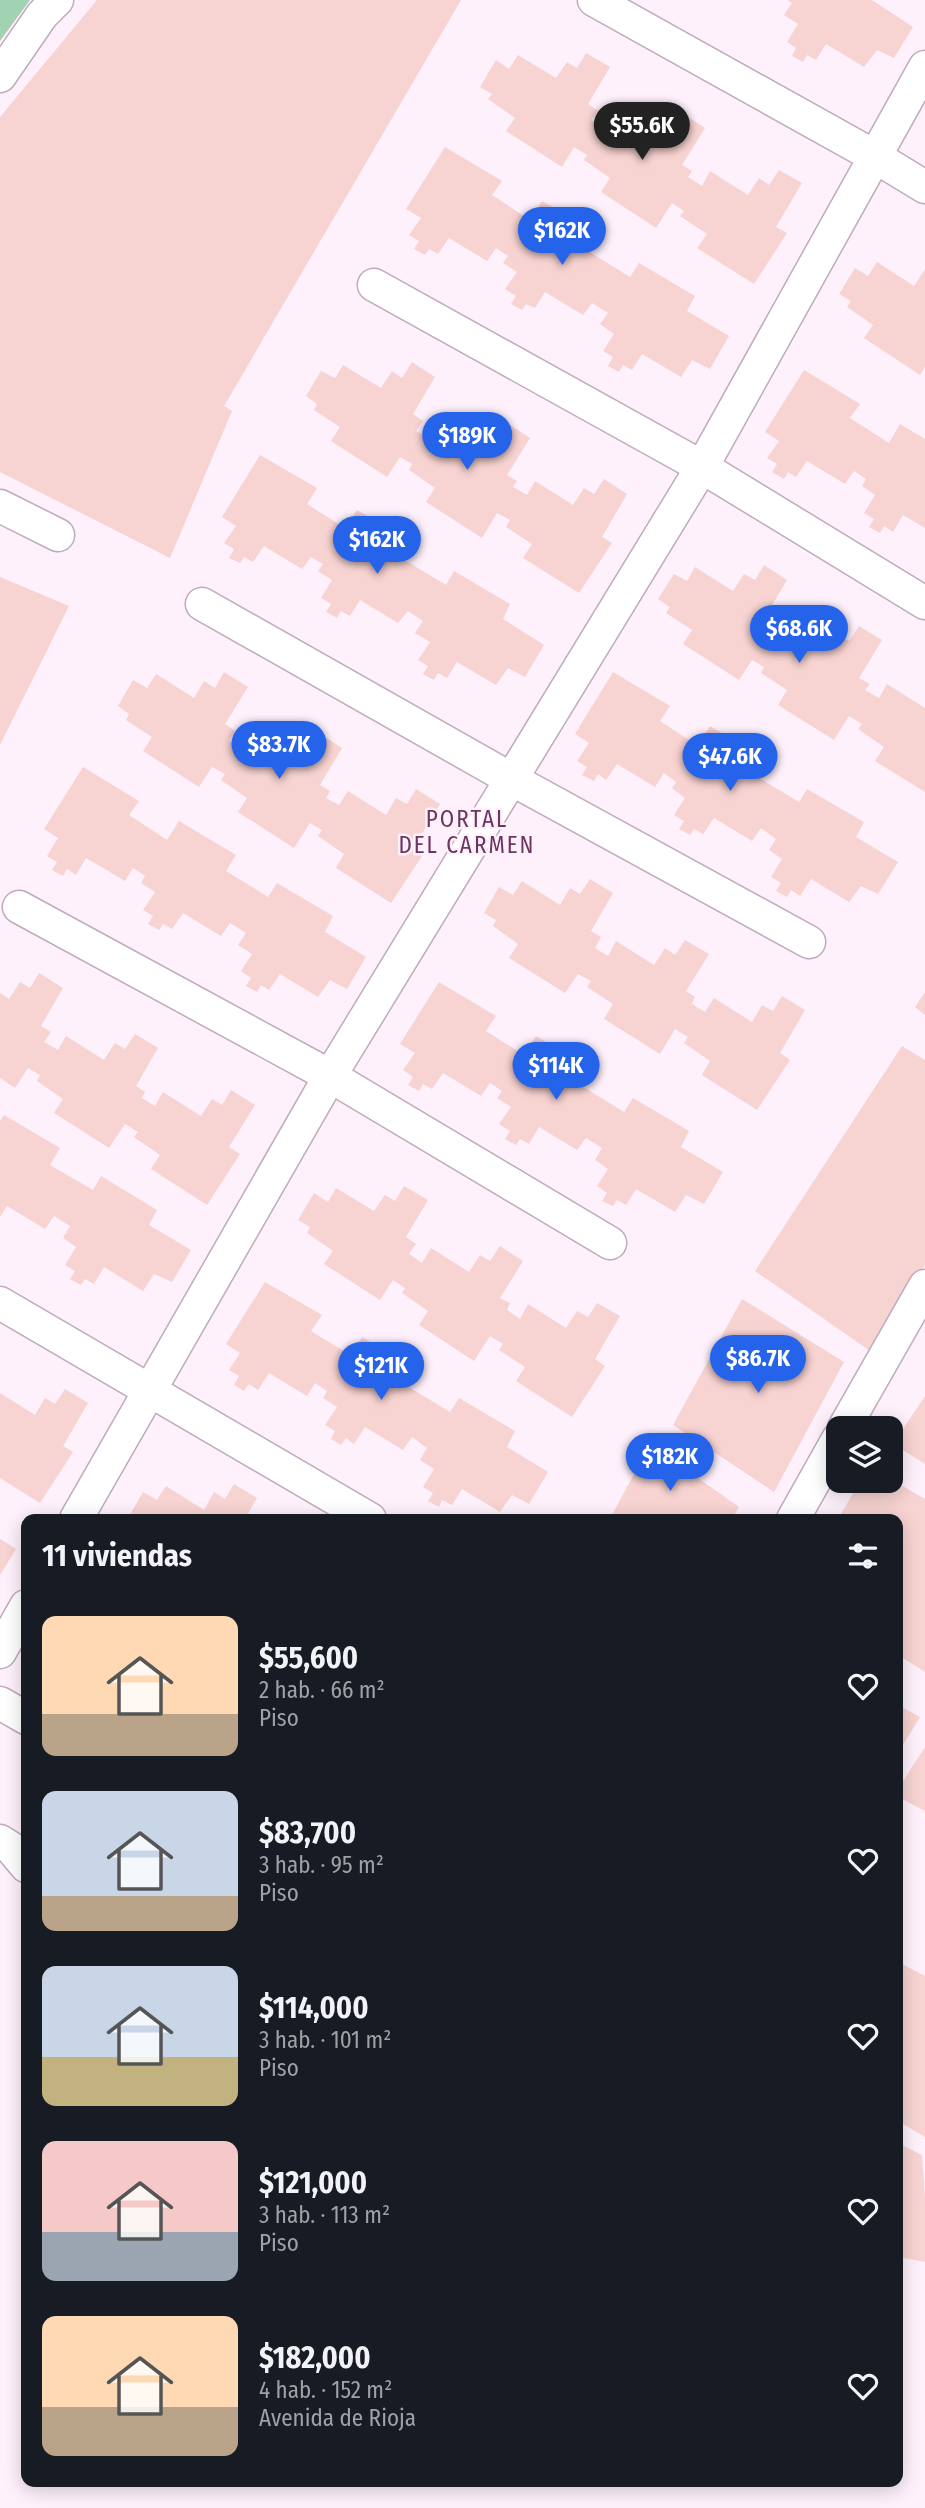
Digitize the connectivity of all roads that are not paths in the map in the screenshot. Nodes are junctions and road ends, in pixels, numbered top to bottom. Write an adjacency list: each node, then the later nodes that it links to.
1 (57, 0): 4 (street)
2 (594, 0): 5 (street)
3 (925, 67): 5 (street)
4 (0, 76)
5 (874, 156): 6 (street); 8 (street)
6 (925, 187)
7 (374, 285): 8 (street)
8 (702, 467): 11 (street); 13 (street)
9 (0, 506): 10 (street)
10 (58, 535)
11 (925, 603)
12 (202, 604): 13 (street)
13 (511, 779): 15 (street); 16 (street)
14 (19, 907): 16 (street)
15 (809, 942)
16 (330, 1076): 17 (street); 20 (street)
17 (610, 1243)
18 (925, 1286): 21 (street)
19 (0, 1303): 20 (street)
20 (149, 1391): 23 (street); 24 (street)
21 (851, 1416)
22 (826, 1460): 25 (street)
23 (79, 1514)
24 (361, 1514)
25 (796, 1514)
26 (21, 1615): 27 (street)
27 (0, 1652)
28 (0, 1703): 29 (street)
29 (21, 1715)
30 (0, 1841): 31 (street)
31 (21, 1860)

